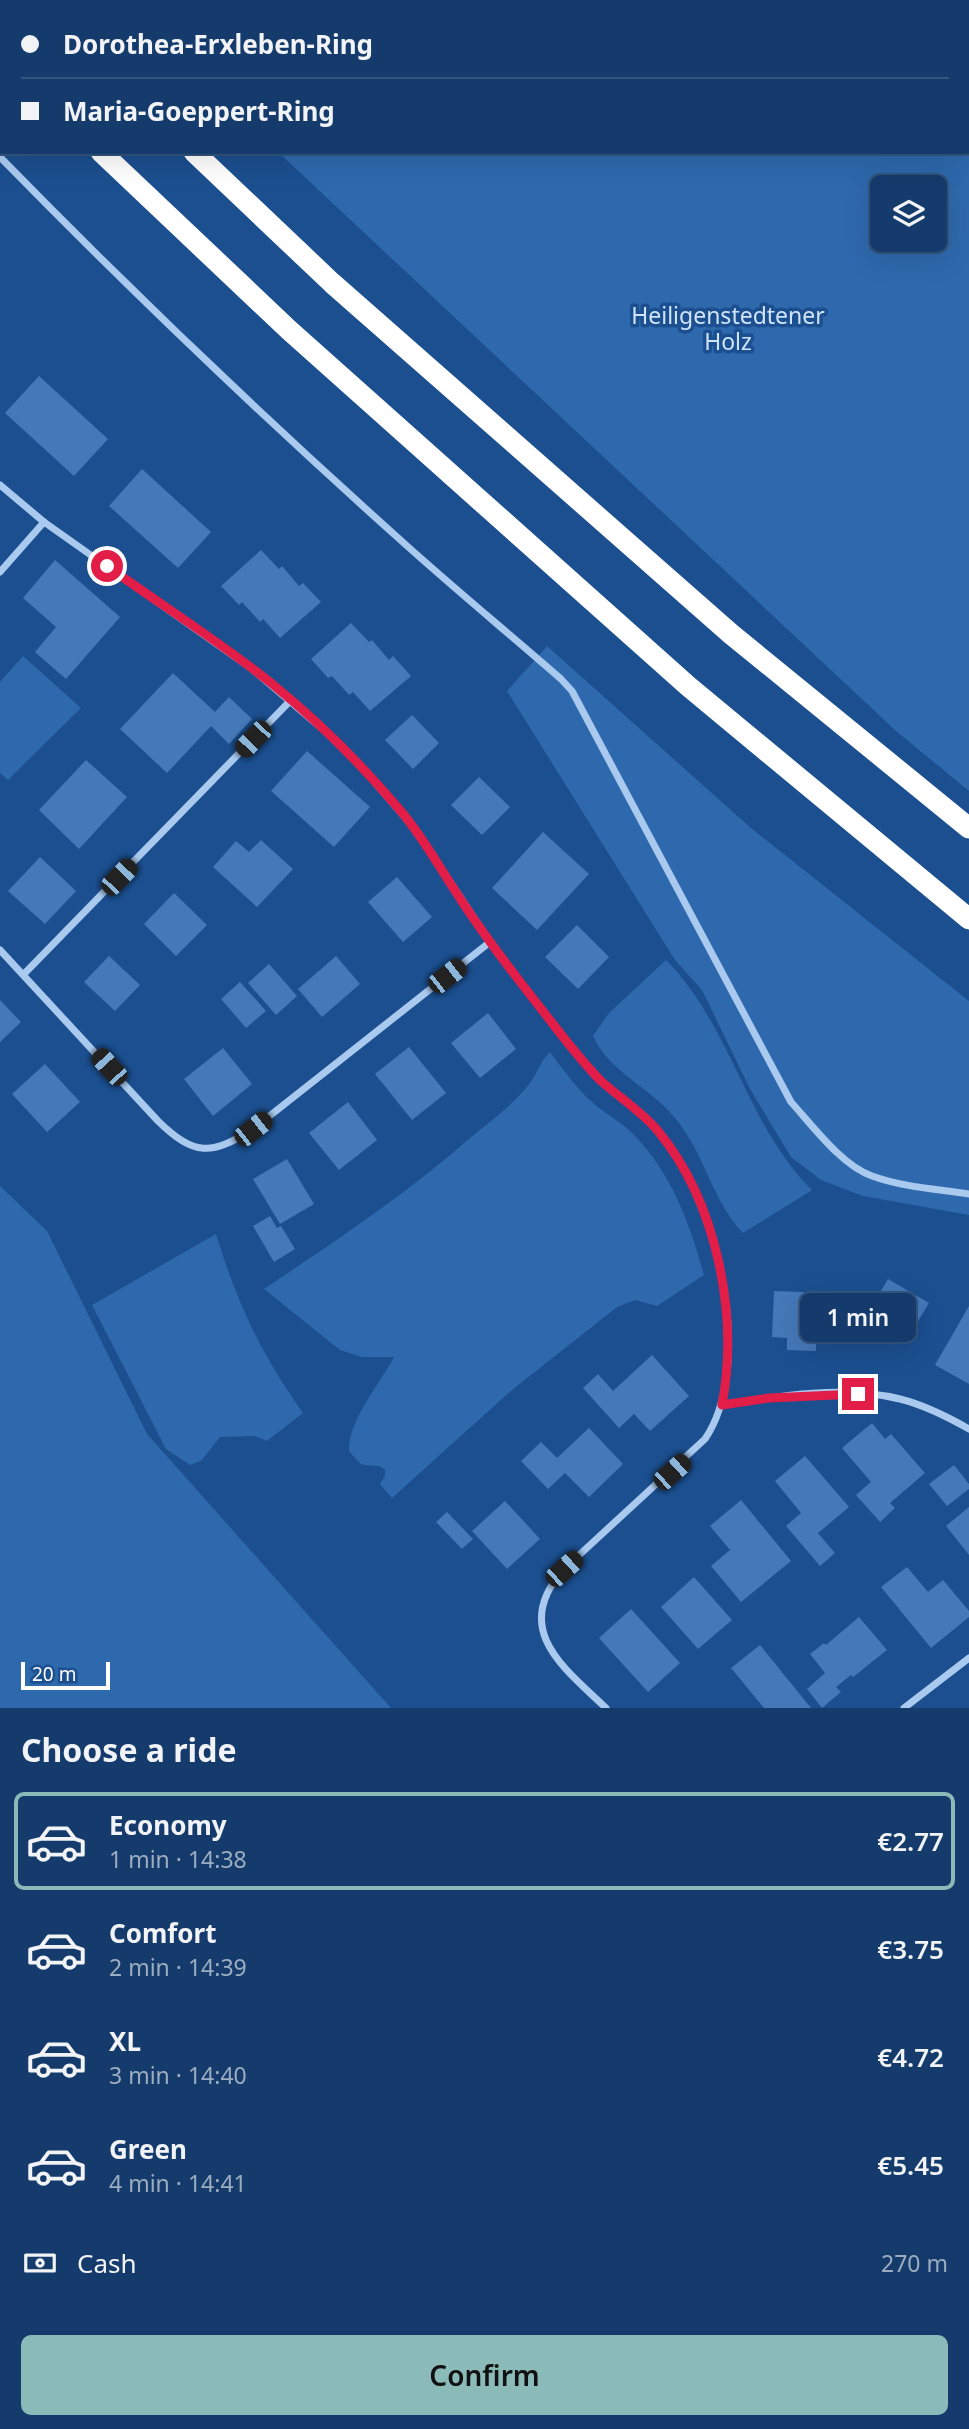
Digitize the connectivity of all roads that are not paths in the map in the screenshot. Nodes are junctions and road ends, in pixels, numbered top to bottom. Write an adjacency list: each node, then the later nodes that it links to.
1 (103, 154): 9 (highway)
2 (196, 154): 8 (highway)
3 (0, 157): 13 (street)
4 (0, 485): 5 (street)
5 (44, 522): 6 (street); 7 (street)
6 (0, 572)
7 (291, 700): 10 (street); 12 (street)
8 (969, 828)
9 (969, 919)
10 (490, 942): 12 (street); 14 (street)
11 (0, 950): 12 (street)
12 (24, 974)
13 (969, 1194)
14 (722, 1405): 15 (street); 17 (street)
15 (969, 1429)
16 (969, 1658): 18 (street)
17 (606, 1708)
18 (904, 1708)

